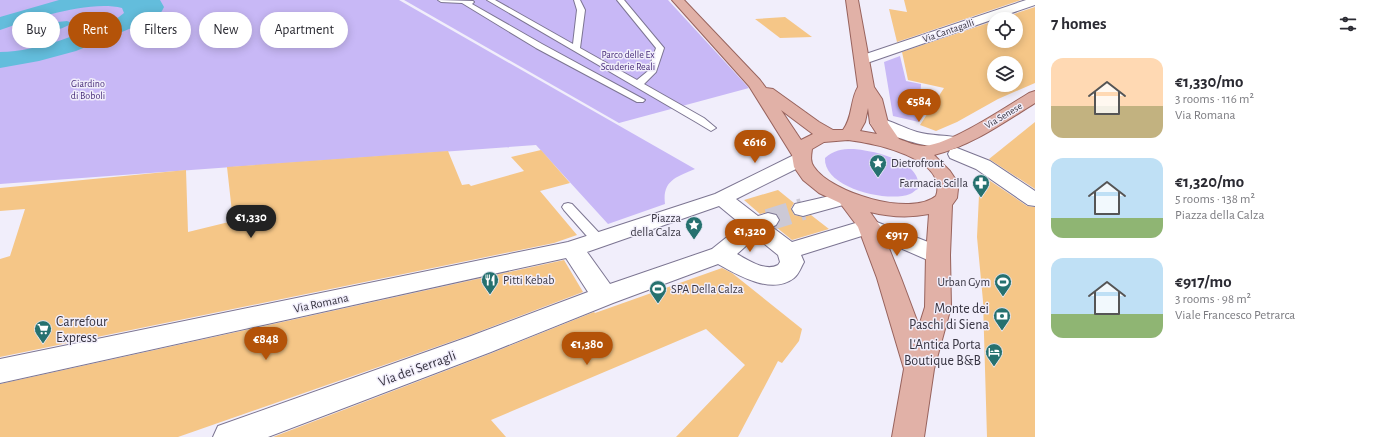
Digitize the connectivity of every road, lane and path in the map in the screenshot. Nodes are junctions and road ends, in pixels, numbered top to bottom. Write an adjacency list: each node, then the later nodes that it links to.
1 (441, 0): 8 (lane)
2 (577, 0): 9 (lane)
3 (620, 0): 12 (lane)
4 (678, 0): 11 (main road)
5 (852, 0): 10 (main road)
6 (491, 1): 8 (lane); 9 (lane)
7 (1035, 1): 10 (street, Via Cantagalli)
8 (464, 2): 15 (lane)
9 (576, 49): 12 (lane)
10 (862, 60): 13 (main road)
11 (755, 83): 19 (main road); 22 (main road)
12 (638, 84): 17 (lane)
13 (866, 87): 16 (main road); 18 (main road)
14 (1035, 96): 21 (main road, Via Senese)
15 (640, 100)
16 (879, 123): 20 (main road); 21 (street)
17 (711, 128)
18 (848, 135): 19 (main road); 20 (main road)
19 (830, 136): 22 (main road)
20 (898, 146): 21 (main road, Via Senese); 23 (main road)
21 (955, 148): 23 (main road); 26 (street)
22 (801, 156): 24 (street); 25 (main road)
23 (947, 182): 27 (main road)
24 (722, 198): 30 (street); 32 (street)
25 (847, 198): 27 (main road); 29 (street); 31 (main road)
26 (1035, 200)
27 (941, 203): 35 (main road)
28 (568, 208): 32 (lane)
29 (803, 210)
30 (762, 222): 34 (street); 36 (street)
31 (869, 226): 35 (street); 36 (street); 38 (main road)
32 (598, 240): 33 (street)
33 (572, 249): 37 (street); 39 (street, Via Romana)
34 (720, 255): 36 (street); 37 (street)
35 (938, 255): 38 (main road)
36 (784, 262)
37 (604, 296): 40 (street, Via dei Serragli)
38 (920, 369): 41 (main road)
39 (0, 371)
40 (230, 437)
41 (908, 437)

